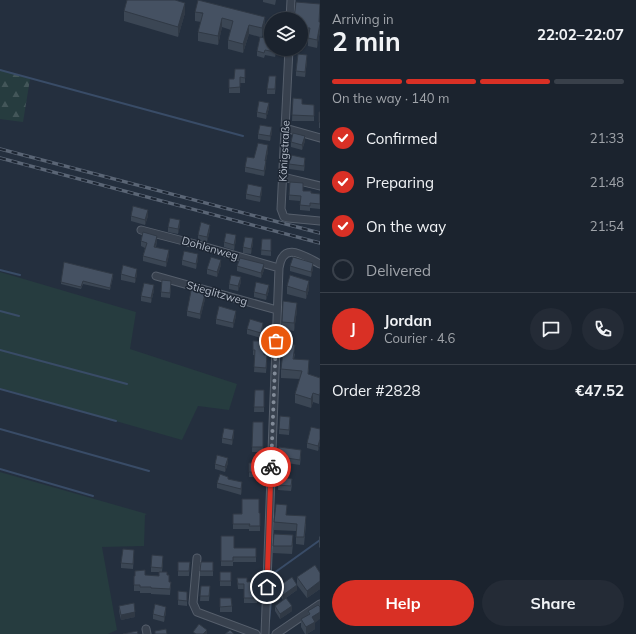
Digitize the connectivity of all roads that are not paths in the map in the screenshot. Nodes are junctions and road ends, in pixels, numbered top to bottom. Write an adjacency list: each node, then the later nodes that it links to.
1 (291, 0): 2 (street)
2 (290, 12)
3 (289, 56): 4 (street, Königstraße)
4 (285, 128): 5 (street); 6 (street, Königstraße)
5 (320, 138)
6 (283, 177): 7 (street); 8 (street, Königstraße)
7 (320, 186)
8 (320, 222)
9 (141, 230): 11 (street, Dohlenweg)
10 (320, 264): 11 (street)
11 (278, 268): 13 (street)
12 (156, 276): 13 (street, Stieglitzweg)
13 (277, 310): 17 (street)
14 (197, 558): 16 (street)
15 (320, 604): 18 (street)
16 (256, 634)
17 (265, 634)
18 (276, 634)

